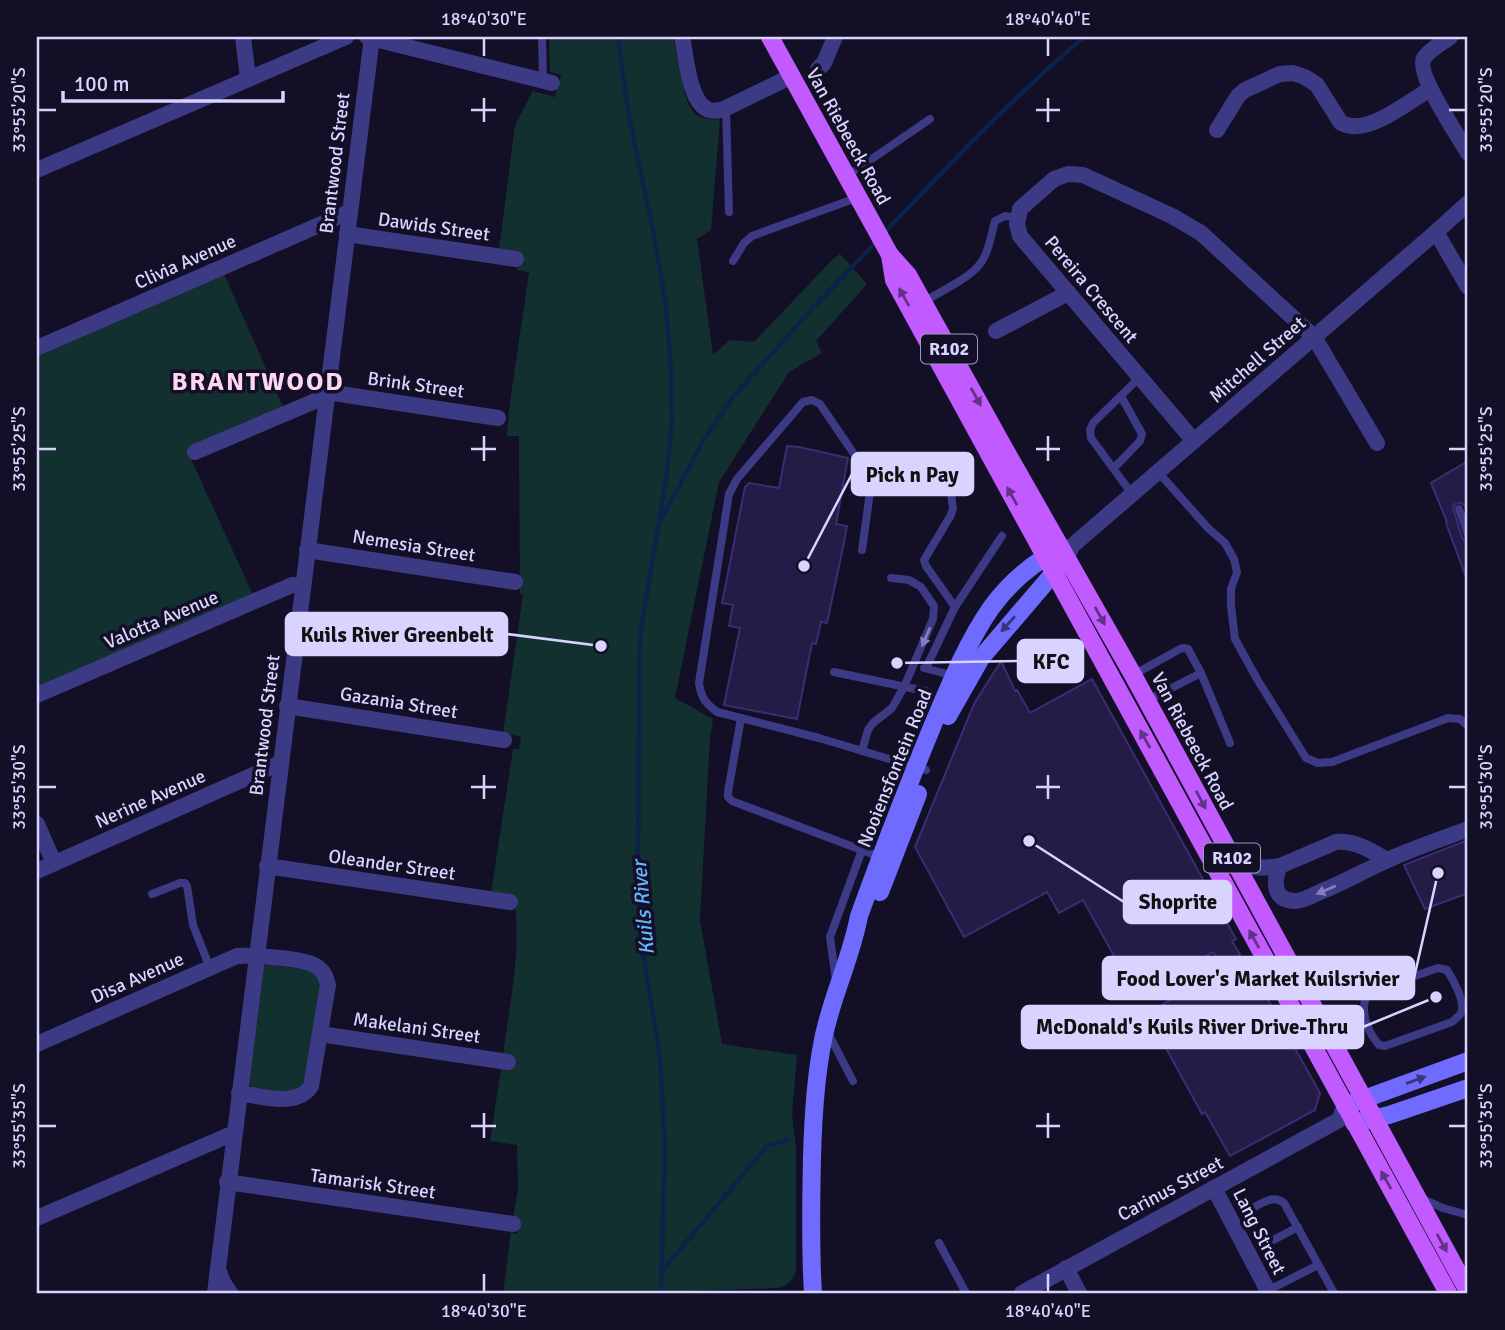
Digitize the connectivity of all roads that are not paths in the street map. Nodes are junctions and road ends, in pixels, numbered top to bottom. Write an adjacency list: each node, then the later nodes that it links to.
1 (243, 37): 12 (street)
2 (346, 37): 12 (street)
3 (367, 37): 4 (street)
4 (372, 37): 13 (street); 23 (street, Brantwood Street)
5 (542, 37): 13 (lane)
6 (682, 37): 15 (street)
7 (770, 37): 11 (main road, Van Riebeeck Road / R102)
8 (835, 37): 10 (street)
9 (1450, 37): 14 (street)
10 (818, 69)
11 (792, 76): 15 (street); 20 (main road, Van Riebeeck Road / R102)
12 (248, 78): 19 (street)
13 (547, 82)
14 (1430, 89): 17 (street); 18 (street)
15 (726, 108): 24 (lane)
16 (930, 119): 20 (lane)
17 (1217, 130)
18 (1468, 153)
19 (37, 170)
20 (847, 176): 21 (main road, Van Riebeeck Road / R102)
21 (859, 197): 28 (main road, Van Riebeeck Road / R102); 30 (lane)
22 (1468, 202): 26 (street, Mitchell Street)
23 (349, 212): 27 (street, Brantwood Street); 36 (street, Clivia Avenue)
24 (729, 212)
25 (1018, 218): 32 (street, Pereira Crescent); 33 (lane); 35 (street)
26 (1436, 232): 31 (street); 35 (street, Mitchell Street)
27 (346, 234): 29 (street, Dawids Street); 38 (street, Brantwood Street)
28 (890, 255): 33 (main road, Van Riebeeck Road / R102); 54 (main road, Van Riebeeck Road / R102, one-way to 28)
29 (516, 259)
30 (733, 261)
31 (1468, 287)
32 (1068, 293): 34 (street); 37 (street, Pereira Crescent)
33 (923, 302): 53 (main road, Van Riebeeck Road / R102, one-way to 53)
34 (996, 331)
35 (1314, 337): 41 (street, Mitchell Street); 42 (street)
36 (37, 348)
37 (1140, 377): 39 (lane); 41 (street, Pereira Crescent)
38 (327, 392): 40 (street, Brink Street); 43 (street); 51 (street, Brantwood Street)
39 (1121, 396): 44 (lane); 44 (lane)
40 (498, 418)
41 (1194, 441): 45 (street, Mitchell Street)
42 (1377, 443)
43 (195, 452)
44 (1114, 468): 47 (lane)
45 (1158, 472): 47 (street, Mitchell Street); 72 (lane)
46 (951, 494): 59 (lane)
47 (1132, 494): 53 (street, Mitchell Street)
48 (1459, 509): 49 (lane)
49 (1468, 535)
50 (1002, 536): 59 (lane)
51 (307, 550): 57 (street, Nemesia Street); 58 (street, Brantwood Street)
52 (862, 550): 71 (lane)
53 (1067, 550): 54 (street, Nooiensfontein Road); 55 (street, Nooiensfontein Road); 64 (main road, Van Riebeeck Road / R102, one-way to 64)
54 (1045, 556): 55 (main road, Van Riebeeck Road / R102); 65 (street, Nooiensfontein Road)
55 (1055, 574): 77 (street, Nooiensfontein Road, one-way to 77); 104 (main road, Van Riebeeck Road / R102, one-way to 55)
56 (891, 578): 60 (lane, one-way to 60)
57 (515, 582)
58 (302, 586): 68 (street, Valotta Avenue); 70 (street, Brantwood Street)
59 (955, 607): 61 (lane)
60 (914, 665): 61 (lane); 66 (lane)
61 (926, 668): 65 (lane)
62 (834, 671): 66 (lane)
63 (1201, 673): 64 (lane); 69 (lane); 74 (lane)
64 (1133, 675): 69 (main road, Van Riebeeck Road / R102)
65 (955, 676): 77 (street, Nooiensfontein Road)
66 (904, 687): 67 (lane); 75 (lane)
67 (925, 691)
68 (37, 695)
69 (1147, 701): 83 (main road, Van Riebeeck Road / R102, one-way to 83)
70 (287, 706): 73 (street, Gazania Street); 76 (street, Brantwood Street)
71 (741, 718): 75 (lane); 80 (lane)
72 (1468, 726)
73 (504, 740)
74 (1230, 743)
75 (862, 751): 77 (lane)
76 (280, 763): 84 (street, Nerine Avenue); 85 (street, Brantwood Street)
77 (921, 769): 81 (street, Nooiensfontein Road); 90 (street, Nooiensfontein Road)
78 (37, 824): 84 (street)
79 (1468, 829): 82 (street)
80 (862, 850): 81 (lane); 93 (lane)
81 (880, 857): 90 (street, Nooiensfontein Road)
82 (1387, 860): 86 (street); 86 (street, one-way to 86)
83 (1234, 862): 86 (street); 103 (main road, Van Riebeeck Road / R102)
84 (54, 863): 87 (street, Nerine Avenue)
85 (267, 866): 89 (street, Oleander Street); 91 (street, Brantwood Street)
86 (1280, 866)
87 (37, 871)
88 (152, 894): 92 (lane)
89 (510, 902)
90 (855, 941): 93 (street, Nooiensfontein Road)
91 (256, 955): 92 (street, Disa Avenue); 96 (street); 102 (street, Brantwood Street)
92 (210, 968): 97 (street, Disa Avenue)
93 (837, 989): 95 (street, Nooiensfontein Road)
94 (1465, 999): 94 (lane)
95 (825, 1028): 100 (lane); 124 (street, Nooiensfontein Road)
96 (320, 1034): 99 (street, Makelani Street); 102 (street)
97 (37, 1044)
98 (1468, 1061): 103 (street, one-way to 98)
99 (508, 1062)
100 (853, 1081)
101 (1468, 1088): 105 (street)
102 (239, 1093): 106 (street, Brantwood Street)
103 (1364, 1099): 104 (street); 105 (main road, Van Riebeeck Road / R102)
104 (1346, 1116): 105 (street); 108 (street, Carinus Street); 129 (main road, Van Riebeeck Road / R102, one-way to 104)
105 (1374, 1119): 109 (main road, Van Riebeeck Road / R102)
106 (234, 1133): 107 (street, Brantwood Street); 112 (street)
107 (228, 1182): 113 (street, Tamarisk Street); 117 (street, Brantwood Street)
108 (1214, 1188): 119 (street, Carinus Street); 121 (street, Lang Street)
109 (1417, 1197): 111 (lane); 120 (main road, Van Riebeeck Road / R102, one-way to 120)
110 (1251, 1208): 114 (lane)
111 (1468, 1215)
112 (37, 1218)
113 (513, 1224)
114 (1298, 1227): 116 (lane); 118 (lane)
115 (939, 1243): 125 (lane)
116 (1264, 1245)
117 (217, 1264): 122 (street, Brantwood Street); 123 (street)
118 (1318, 1265): 121 (lane); 128 (lane)
119 (1066, 1268): 126 (street, Carinus Street); 127 (street)
120 (1468, 1291)
121 (1268, 1292)
122 (215, 1293)
123 (230, 1293)
124 (813, 1293)
125 (966, 1293)
126 (1021, 1293)
127 (1079, 1293)
128 (1334, 1293)
129 (1448, 1293)

